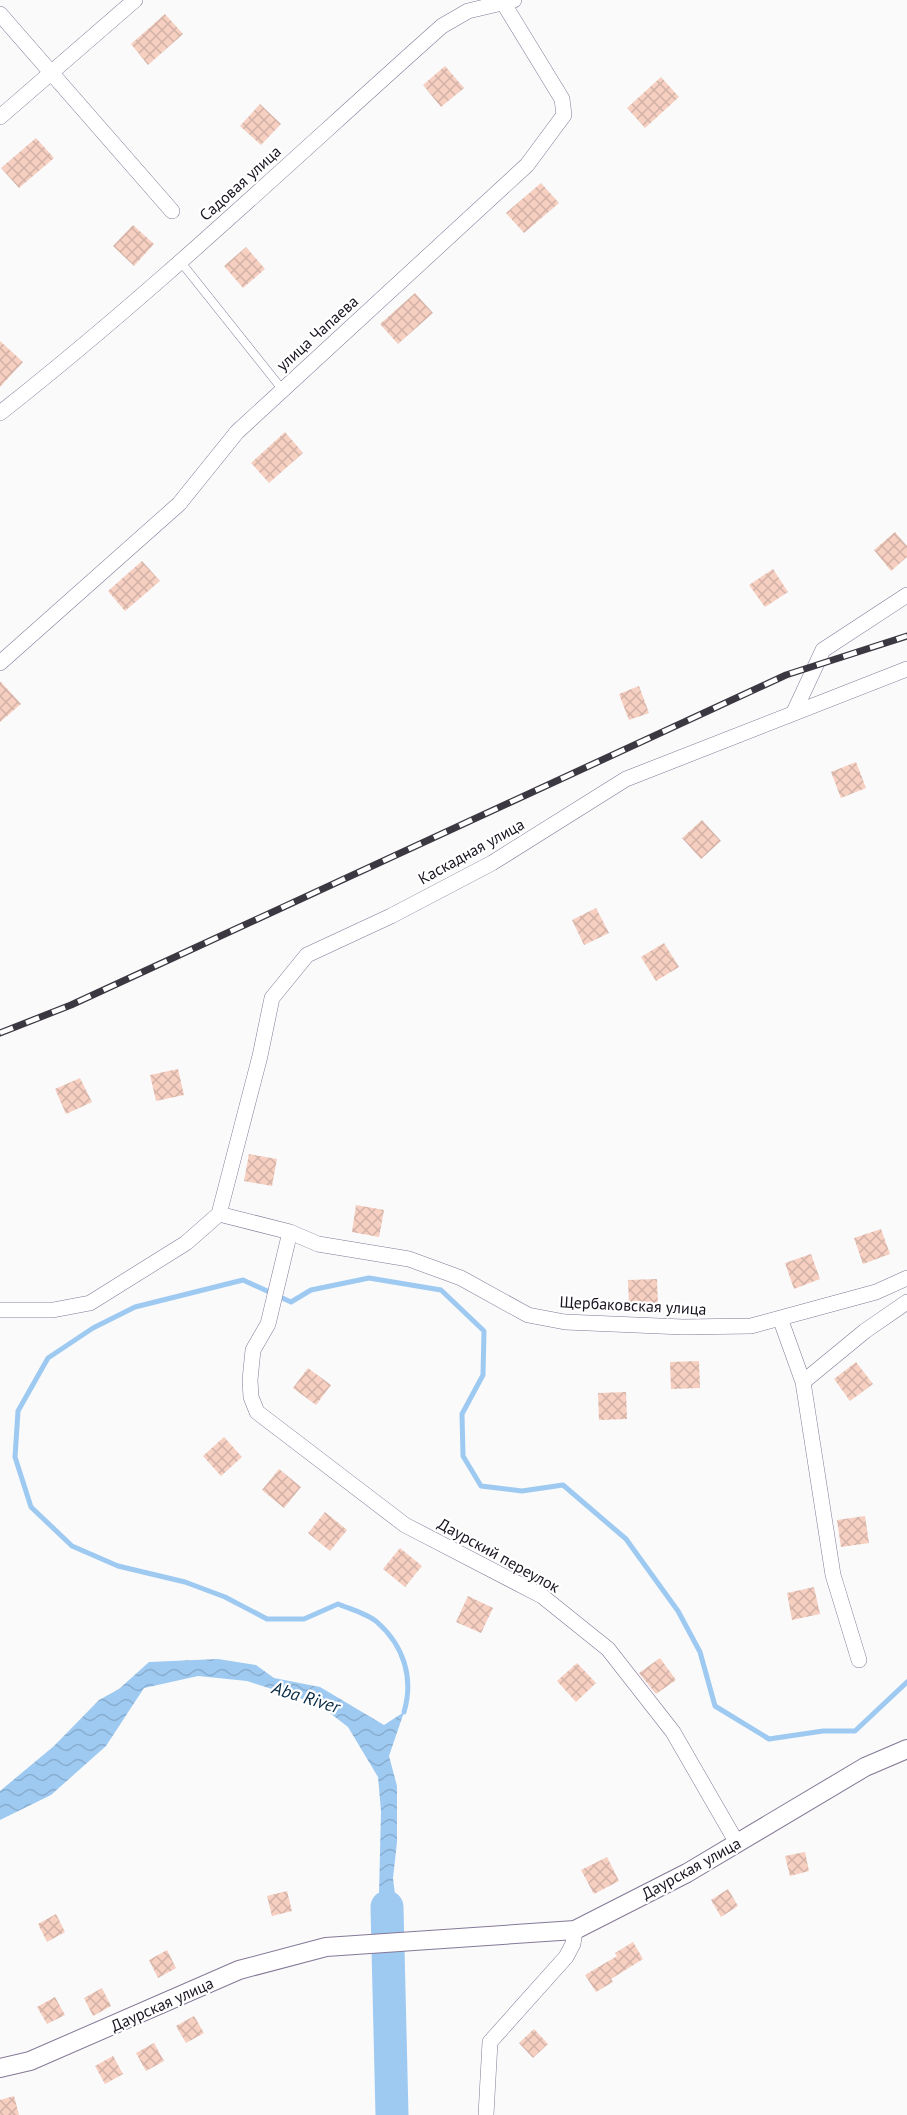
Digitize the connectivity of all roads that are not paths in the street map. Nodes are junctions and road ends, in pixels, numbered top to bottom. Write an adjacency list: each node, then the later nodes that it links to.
1 (135, 0): 4 (street)
2 (509, 2): 7 (street, Садовая улица); 8 (street, улица Чапаева)
3 (0, 14): 4 (street)
4 (52, 73): 5 (street); 6 (street)
5 (0, 117)
6 (172, 211)
7 (180, 261): 8 (lane); 9 (street, Садовая улица)
8 (282, 389): 11 (street, улица Чапаева)
9 (0, 413)
10 (907, 595): 13 (street)
11 (0, 663)
12 (907, 669): 13 (street, Каскадная улица)
13 (794, 712): 14 (street, Каскадная улица)
14 (219, 1214): 15 (street, Щербаковская улица); 18 (street)
15 (290, 1232): 19 (street, Щербаковская улица); 23 (street, Даурский переулок)
16 (907, 1278): 19 (street, Щербаковская улица)
17 (907, 1302): 20 (street)
18 (3, 1310)
19 (780, 1318): 20 (street)
20 (803, 1382): 21 (street)
21 (859, 1660)
22 (907, 1749): 23 (street, Даурская улица)
23 (737, 1843): 24 (street, Даурская улица)
24 (575, 1930): 25 (street, Даурская улица); 26 (street)
25 (0, 2068)
26 (486, 2115)

